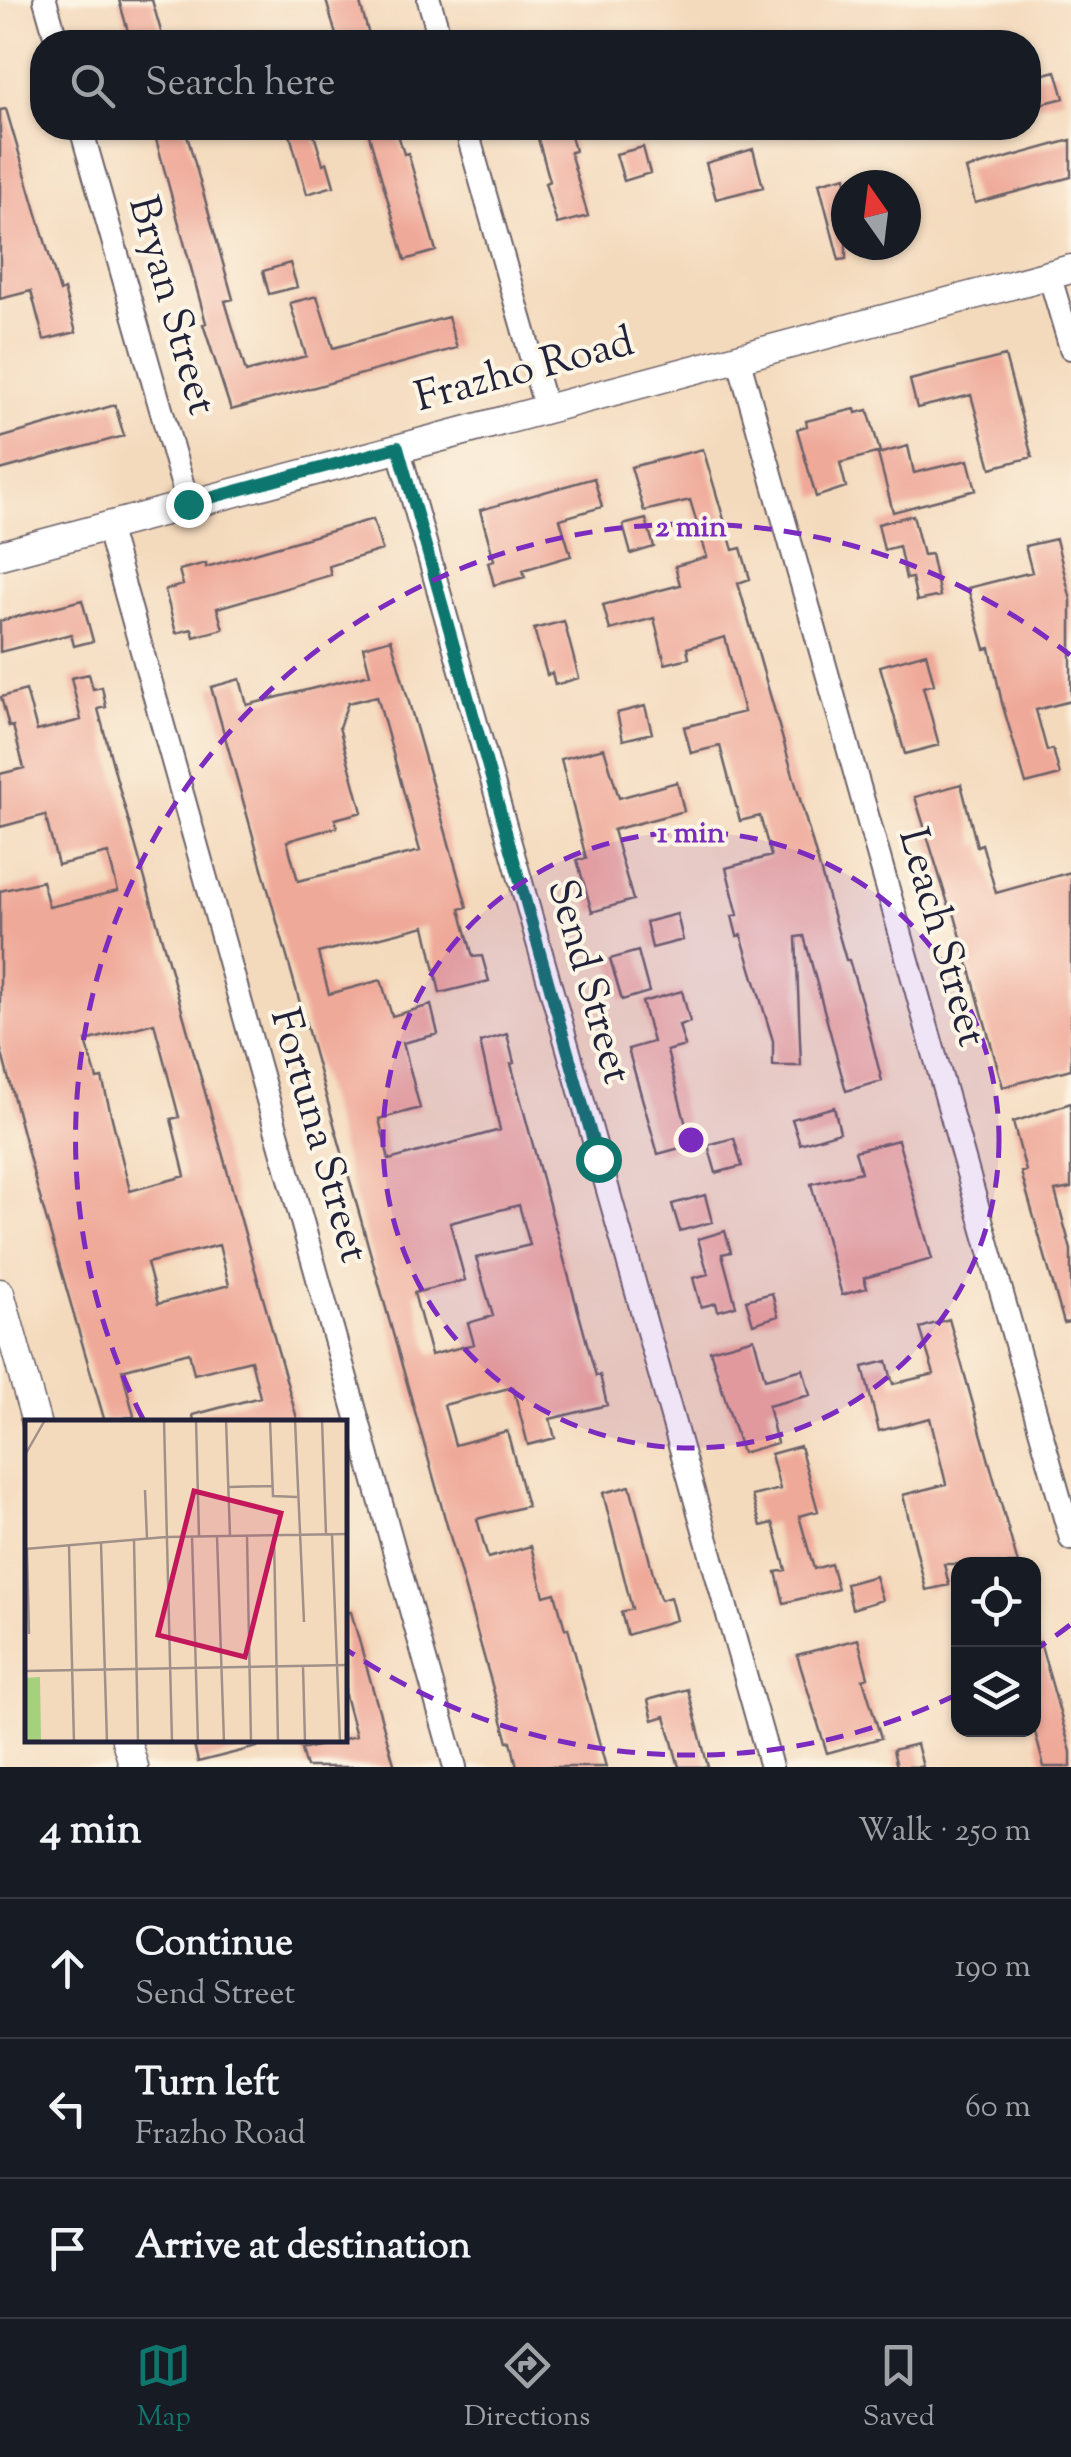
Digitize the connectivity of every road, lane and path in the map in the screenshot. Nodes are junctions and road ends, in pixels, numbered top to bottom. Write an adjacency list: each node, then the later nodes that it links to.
1 (45, 0): 3 (street)
2 (429, 0): 4 (street)
3 (54, 30)
4 (438, 30)
5 (84, 140): 12 (street, Bryan Street)
6 (469, 140): 10 (street)
7 (1060, 271): 8 (street); 9 (street, Frazho Road)
8 (1071, 348)
9 (738, 357): 10 (street, Frazho Road); 17 (street, Leach Street)
10 (546, 409): 11 (street, Frazho Road)
11 (398, 447): 12 (street, Frazho Road); 21 (street, Send Street)
12 (188, 504): 13 (street, Frazho Road)
13 (107, 526): 14 (street, Frazho Road); 20 (street, Fortuna Street)
14 (0, 555)
15 (0, 1292): 16 (street)
16 (35, 1420)
17 (1071, 1538)
18 (127, 1742): 19 (street)
19 (134, 1767)
20 (455, 1767)
21 (772, 1767)

